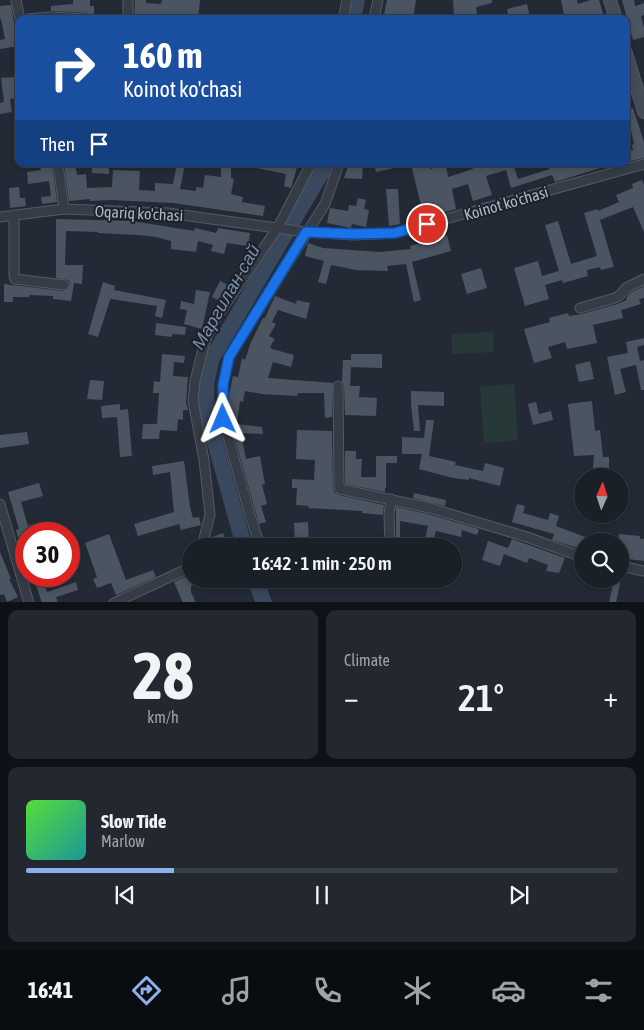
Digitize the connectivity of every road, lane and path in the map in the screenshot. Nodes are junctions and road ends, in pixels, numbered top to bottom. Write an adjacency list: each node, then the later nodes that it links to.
1 (16, 0): 6 (street)
2 (128, 0): 7 (street)
3 (347, 0): 8 (street)
4 (378, 0): 9 (street)
5 (610, 0): 10 (main road)
6 (19, 15)
7 (128, 15)
8 (343, 15)
9 (375, 15)
10 (615, 15)
11 (630, 66): 12 (main road)
12 (644, 112)
13 (644, 164): 21 (street, Koinot ko'chasi)
14 (58, 167): 17 (street)
15 (308, 167): 20 (street)
16 (338, 167): 21 (street)
17 (64, 209): 18 (street, Oqariq ko'chasi); 20 (street, Oqariq ko'chasi)
18 (14, 215): 19 (street, Oqariq ko'chasi); 23 (street)
19 (0, 217)
20 (278, 226): 21 (street, Koinot ko'chasi); 28 (street)
21 (306, 232): 29 (street)
22 (644, 279): 24 (street)
23 (64, 285)
24 (580, 308)
25 (338, 386): 26 (street)
26 (391, 499): 30 (street); 31 (street)
27 (0, 504): 35 (street)
28 (204, 538)
29 (257, 538)
30 (389, 538)
31 (574, 554)
32 (629, 568): 34 (street)
33 (182, 571): 36 (street)
34 (644, 571)
35 (29, 602)
36 (114, 602)

